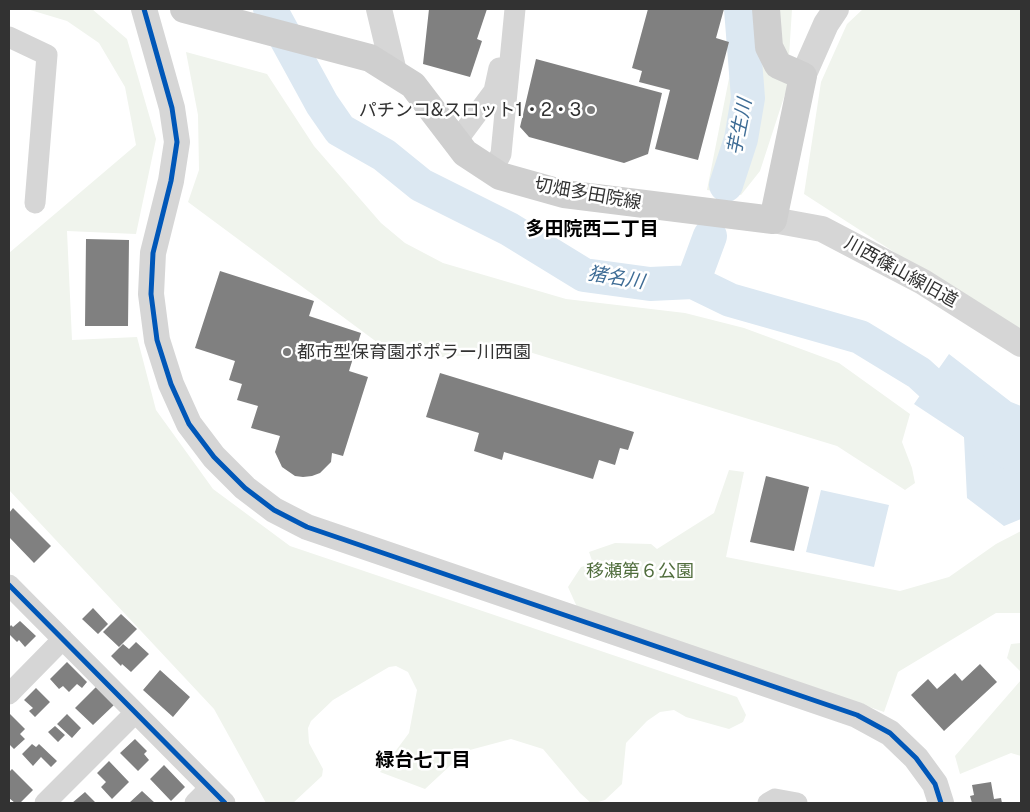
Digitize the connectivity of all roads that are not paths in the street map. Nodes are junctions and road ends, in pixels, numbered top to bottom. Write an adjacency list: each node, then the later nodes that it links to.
1 (144, 9): 25 (street)
2 (184, 9): 8 (main road, 切畑多田院線)
3 (378, 9): 8 (street)
4 (514, 9): 10 (street); 11 (street)
5 (766, 9): 9 (main road)
6 (836, 9): 9 (street)
7 (9, 37): 12 (street)
8 (394, 72): 10 (main road, 切畑多田院線)
9 (804, 76): 13 (main road)
10 (456, 142): 11 (main road, 切畑多田院線)
11 (492, 171): 13 (main road, 切畑多田院線)
12 (35, 203)
13 (773, 220): 14 (street, 川西篠山線旧道)
14 (1021, 344)
15 (9, 585): 16 (street)
16 (63, 640): 17 (street); 18 (street)
17 (9, 694)
18 (135, 713): 19 (street); 20 (street)
19 (210, 788): 21 (street); 22 (street)
20 (45, 803)
21 (195, 803)
22 (225, 803)
23 (768, 803): 24 (street)
24 (797, 803)
25 (941, 803)

